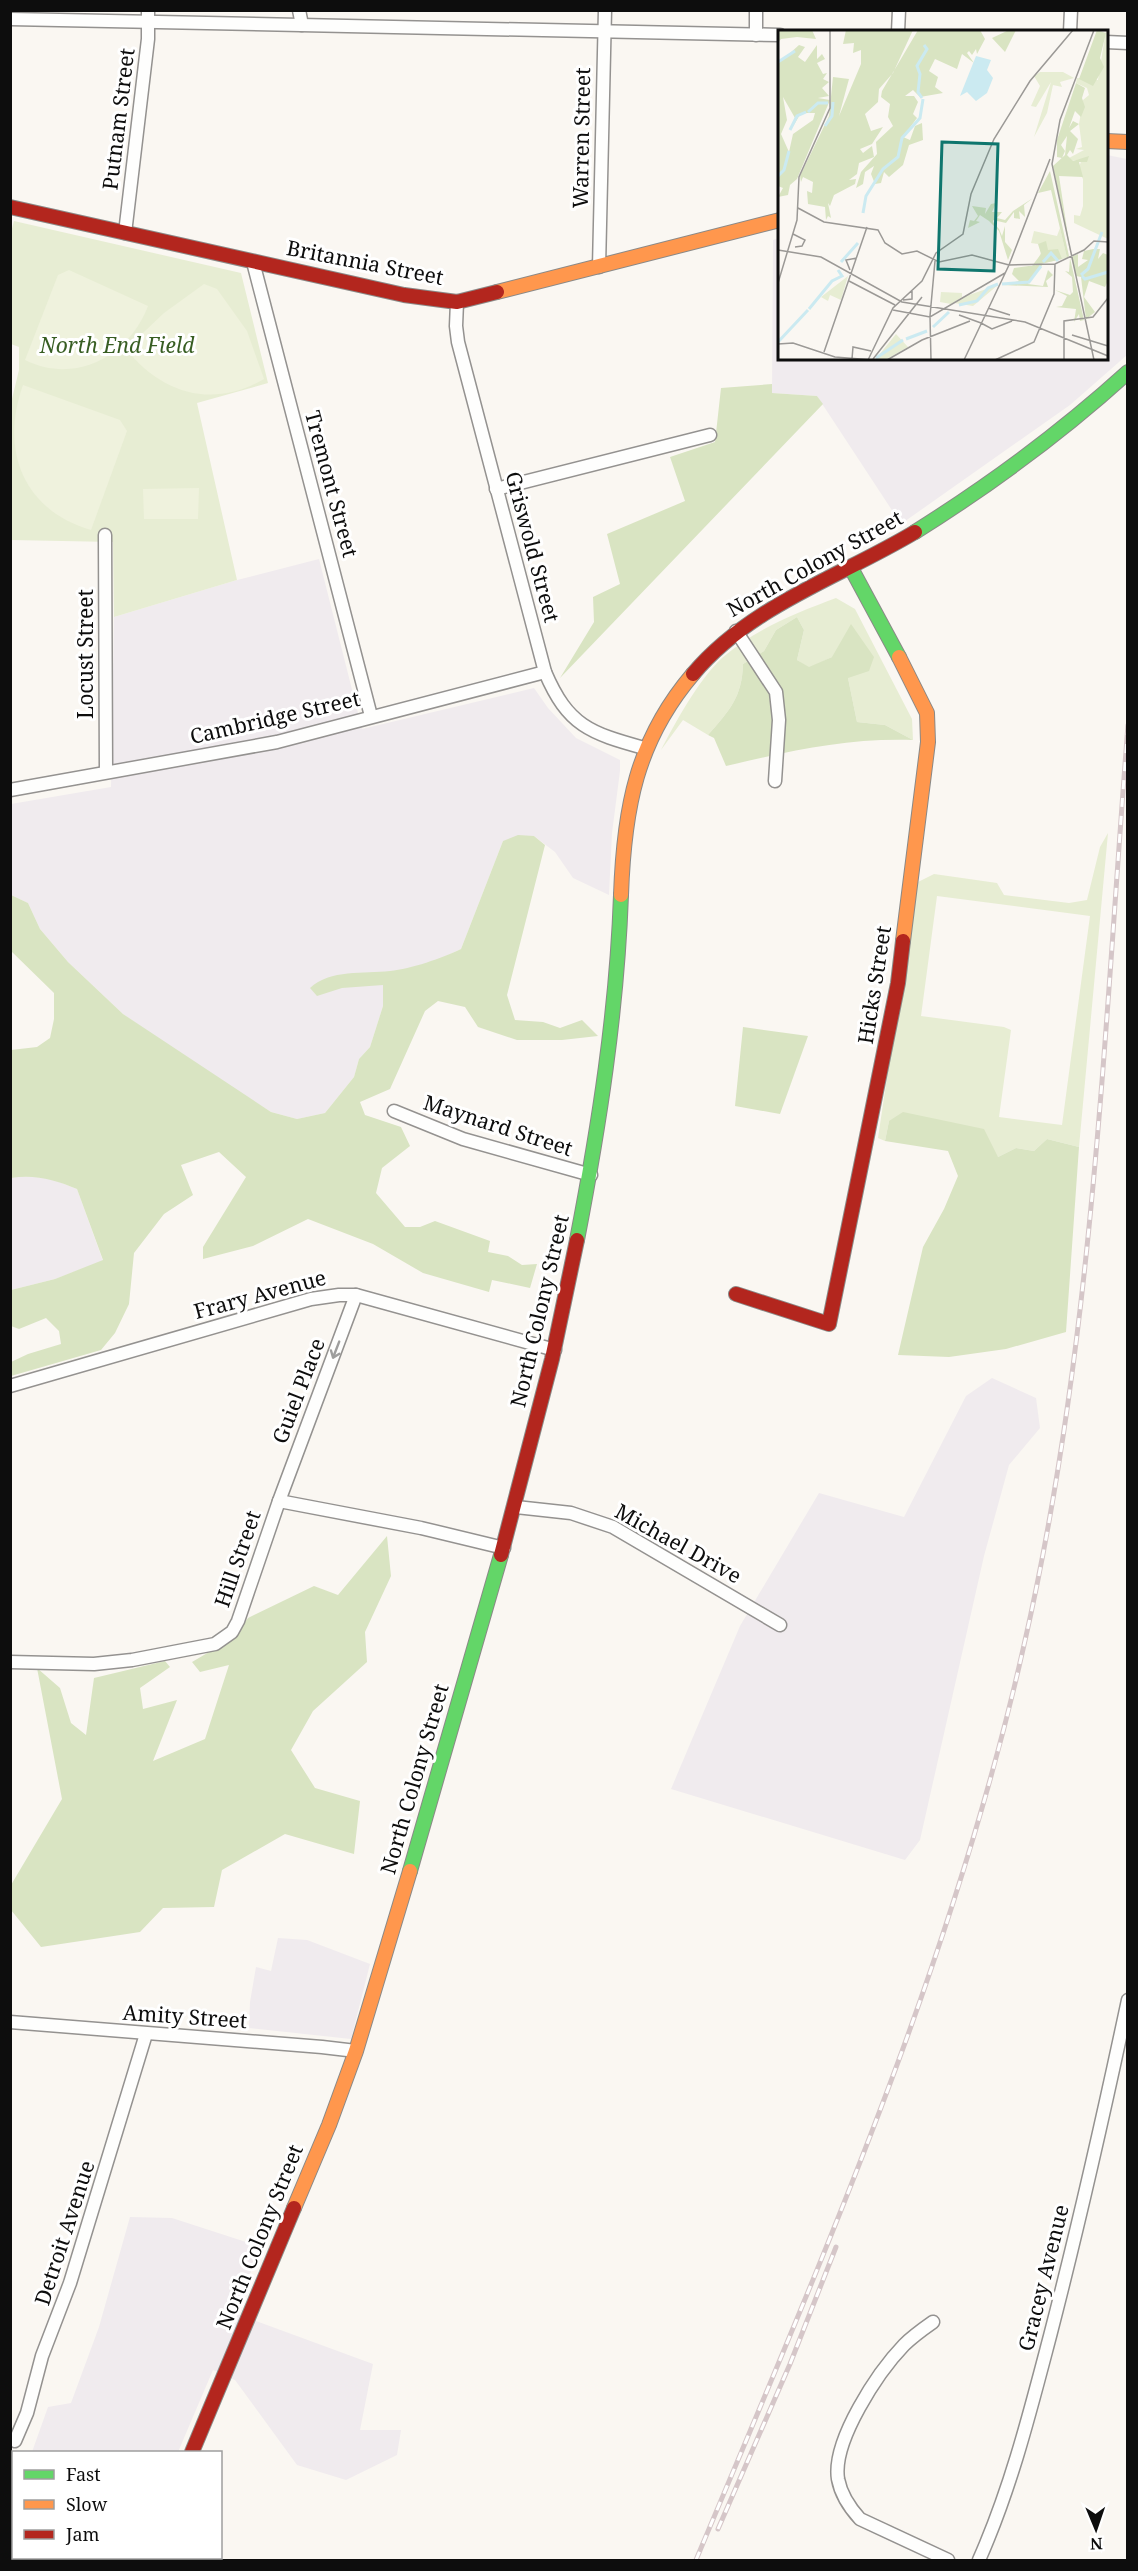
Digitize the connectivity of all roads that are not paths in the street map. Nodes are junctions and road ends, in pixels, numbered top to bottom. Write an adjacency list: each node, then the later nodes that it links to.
1 (299, 10): 8 (street)
2 (605, 10): 11 (street, Warren Street)
3 (756, 10): 12 (street)
4 (899, 10): 9 (street)
5 (1071, 10): 10 (street)
6 (149, 16): 7 (street); 8 (street); 20 (street, Putnam Street)
7 (10, 19)
8 (302, 25): 11 (street)
9 (898, 30)
10 (1070, 30)
11 (604, 31): 12 (street); 22 (street, Warren Street)
12 (756, 35): 13 (street)
13 (778, 35)
14 (1108, 42): 15 (street)
15 (1128, 43)
16 (1108, 141): 17 (main road)
17 (1128, 142)
18 (10, 207): 20 (main road, Britannia Street)
19 (778, 221): 22 (main road, Britannia Street)
20 (125, 233): 21 (main road, Britannia Street)
21 (253, 262): 23 (main road, Britannia Street); 31 (street, Tremont Street)
22 (599, 267): 23 (main road, Britannia Street)
23 (457, 302): 26 (street, Griswold Street)
24 (1128, 372): 28 (main road, North Colony Street)
25 (710, 435): 26 (street)
26 (496, 489): 30 (street, Griswold Street)
27 (105, 535): 33 (street, Locust Street)
28 (851, 568): 29 (main road, North Colony Street); 38 (main road, Hicks Street)
29 (736, 631): 32 (main road, North Colony Street); 34 (street)
30 (545, 672): 31 (street, Cambridge Street); 32 (street, Griswold Street)
31 (371, 716): 33 (street, Cambridge Street)
32 (644, 748): 37 (main road, North Colony Street)
33 (106, 772): 35 (street, Cambridge Street)
34 (775, 781)
35 (10, 790)
36 (394, 1111): 37 (street, Maynard Street)
37 (591, 1175): 40 (main road, North Colony Street)
38 (736, 1293)
39 (356, 1295): 40 (street, Frary Avenue); 41 (street, Frary Avenue); 42 (street, Guiel Place, one-way to 42)
40 (555, 1350): 43 (main road, North Colony Street)
41 (10, 1386)
42 (279, 1501): 44 (street, Hill Street); 46 (street, Hill Street)
43 (516, 1507): 44 (main road, North Colony Street); 45 (street, Michael Drive)
44 (504, 1548): 50 (main road, North Colony Street)
45 (780, 1625)
46 (10, 1662)
47 (1128, 2000): 55 (street, Gracey Avenue)
48 (10, 2022): 49 (street, Amity Street)
49 (146, 2034): 50 (street, Amity Street); 52 (street, Detroit Avenue)
50 (356, 2052): 53 (main road, North Colony Street)
51 (933, 2322): 54 (street)
52 (15, 2441)
53 (192, 2451)
54 (948, 2560)
55 (979, 2560)

